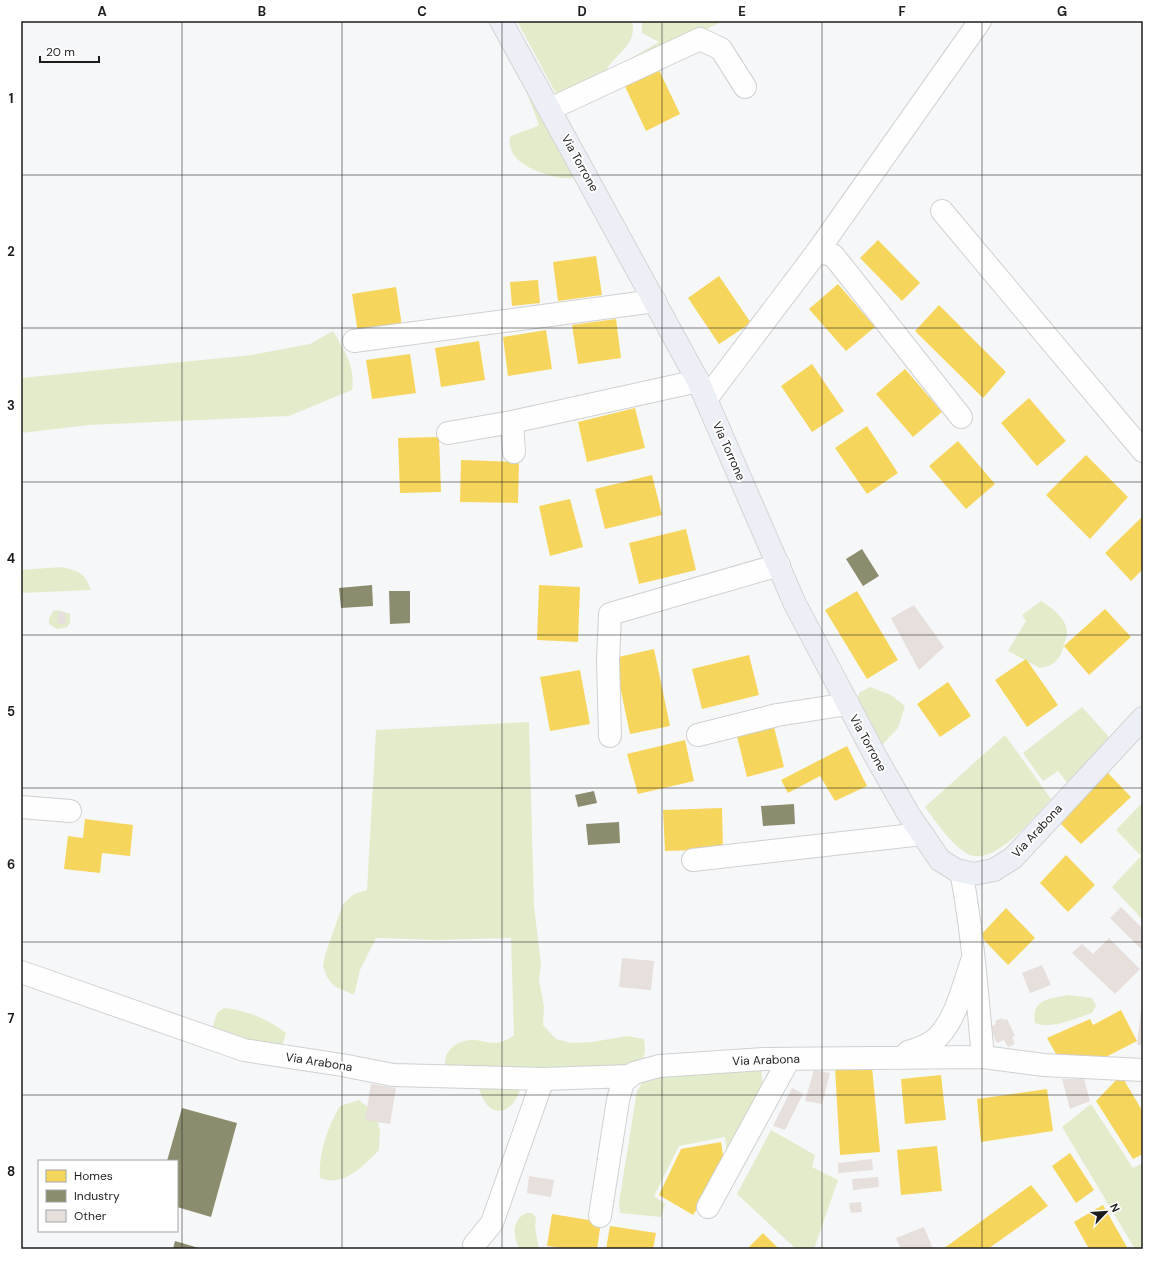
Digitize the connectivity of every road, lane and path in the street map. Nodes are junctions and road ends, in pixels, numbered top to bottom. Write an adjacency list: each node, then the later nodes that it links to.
1 (502, 21): 4 (main road, Via Torrone)
2 (980, 21): 6 (street)
3 (745, 87): 4 (street)
4 (550, 110): 7 (main road, Via Torrone)
5 (942, 211): 13 (street)
6 (816, 252): 9 (street); 10 (street)
7 (655, 301): 8 (street); 9 (main road, Via Torrone)
8 (354, 341)
9 (702, 390): 11 (street); 15 (main road, Via Torrone)
10 (961, 417)
11 (512, 422): 12 (street); 14 (street)
12 (448, 433)
13 (1143, 451)
14 (514, 452)
15 (779, 566): 16 (main road, Via Torrone); 19 (street)
16 (848, 704): 18 (street); 22 (main road, Via Torrone)
17 (1143, 718): 24 (main road, Via Arabona)
18 (698, 735)
19 (610, 736)
20 (21, 807): 21 (street)
21 (70, 811)
22 (922, 834): 23 (street); 24 (main road, Via Torrone)
23 (693, 860)
24 (962, 871): 25 (street)
25 (974, 956): 27 (street); 28 (street)
26 (21, 972): 32 (street, Via Arabona)
27 (905, 1057): 28 (street, Via Arabona); 29 (street, Via Arabona)
28 (983, 1057): 30 (street, Via Arabona)
29 (789, 1059): 31 (street, Via Arabona); 33 (street)
30 (1143, 1070)
31 (630, 1076): 32 (street, Via Arabona); 34 (street)
32 (543, 1079): 35 (street)
33 (708, 1207)
34 (600, 1216)
35 (474, 1245)

